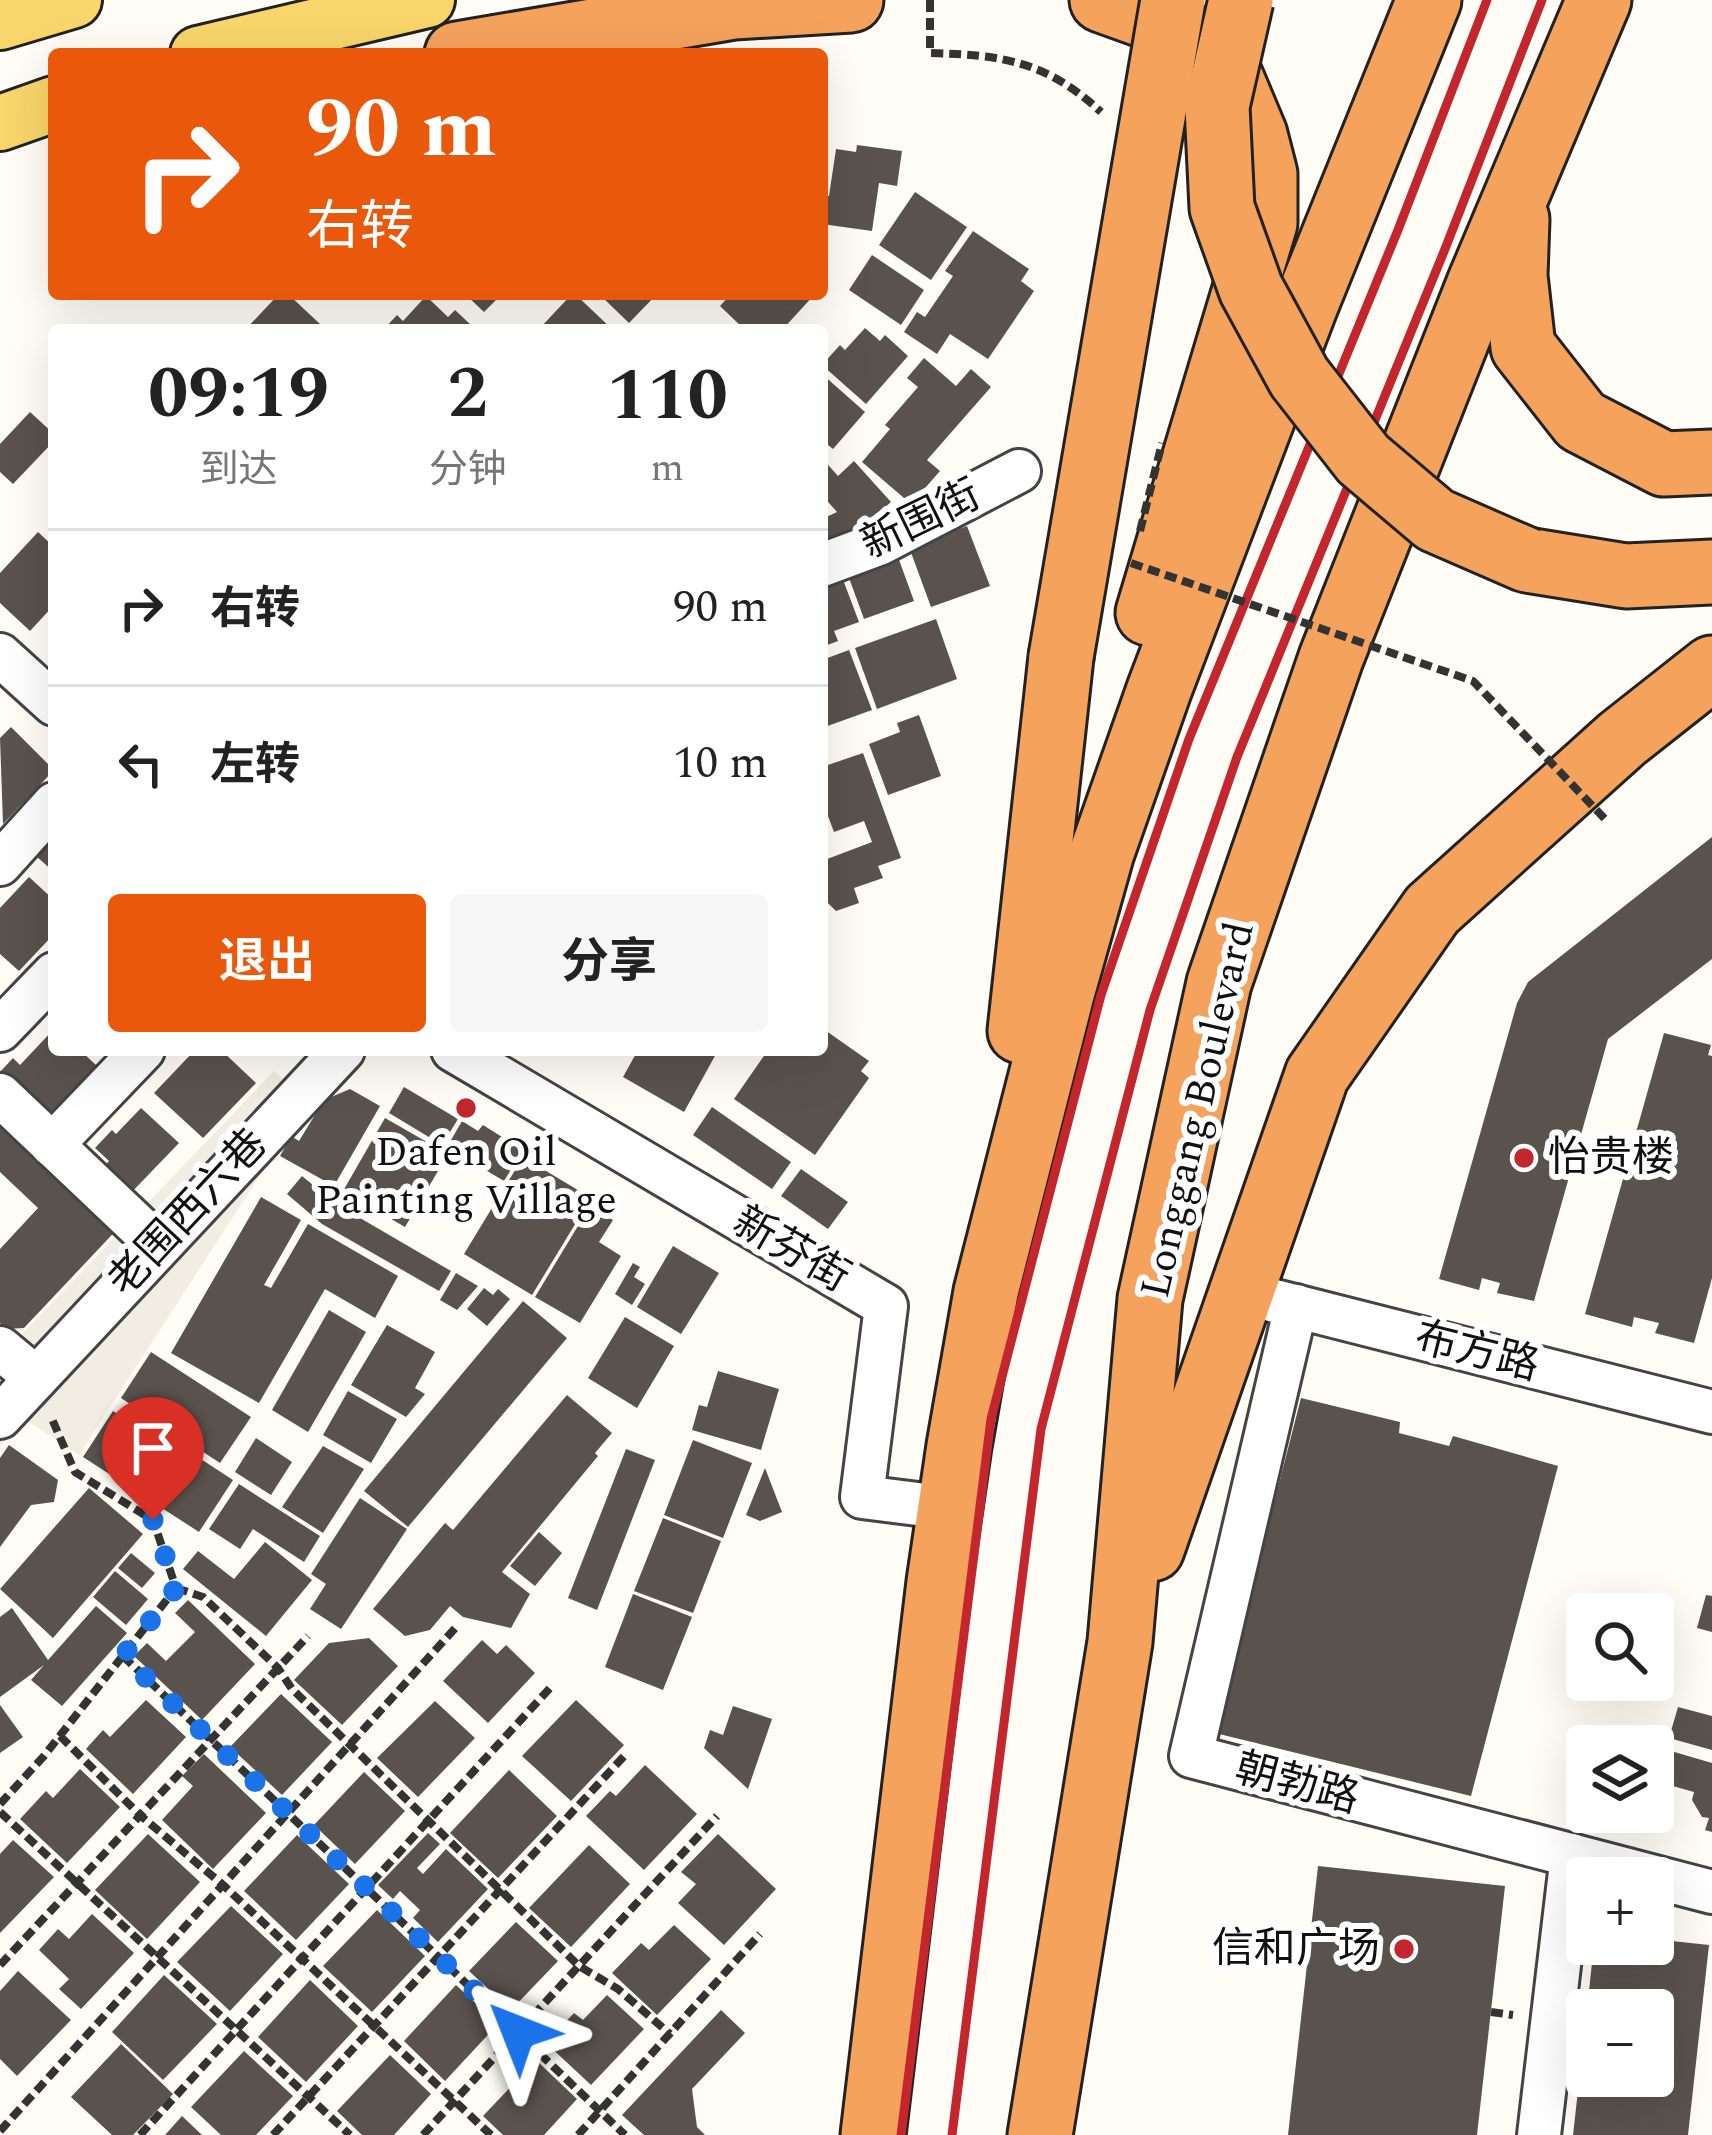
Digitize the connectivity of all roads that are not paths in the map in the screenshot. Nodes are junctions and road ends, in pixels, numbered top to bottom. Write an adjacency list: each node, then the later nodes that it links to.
1 (74, 0): 9 (main road)
2 (427, 0): 10 (main road)
3 (851, 0): 11 (highway)
4 (1102, 0): 21 (highway)
5 (1173, 0): 31 (highway, bridge)
6 (1240, 0): 18 (highway, bridge)
7 (1429, 0): 21 (highway)
8 (1599, 0): 14 (highway, Longgang Boulevard)
9 (0, 22)
10 (223, 48)
11 (492, 48)
12 (48, 106): 13 (main road)
13 (0, 123)
14 (1519, 191): 15 (highway); 38 (highway, Longgang Boulevard)
15 (1712, 462)
16 (1019, 471): 17 (street, 新围街)
17 (828, 563)
18 (1712, 572)
19 (1712, 668): 32 (highway)
20 (48, 811): 22 (street)
21 (1102, 852): 31 (highway)
22 (0, 864)
23 (48, 980): 24 (street)
24 (0, 1030)
25 (137, 1056): 29 (street)
26 (337, 1056): 30 (street, 老围西六巷)
27 (476, 1056): 37 (street, 新芬街)
28 (0, 1095): 29 (street)
29 (52, 1145): 30 (street)
30 (158, 1245): 34 (street, 老围西六巷)
31 (997, 1249): 37 (highway)
32 (1269, 1299): 35 (street, 布方路); 38 (highway); 39 (street, 朝勃路)
33 (0, 1348): 34 (street)
34 (36, 1378): 36 (street, 老围西六巷)
35 (1712, 1412)
36 (0, 1417)
37 (950, 1508): 41 (highway)
38 (1120, 1642): 42 (highway, Longgang Boulevard)
39 (1572, 1855): 40 (street, 朝勃路); 43 (street)
40 (1712, 1892)
41 (873, 2135)
42 (1040, 2135)
43 (1539, 2135)

